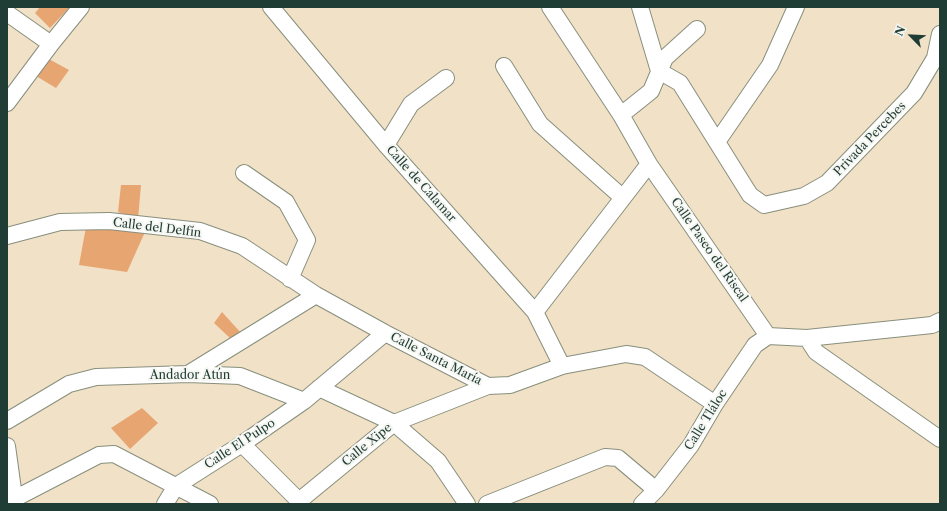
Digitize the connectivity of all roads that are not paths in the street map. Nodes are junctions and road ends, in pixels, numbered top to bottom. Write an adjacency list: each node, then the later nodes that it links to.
1 (81, 7): 9 (street)
2 (271, 7): 16 (street, Calle de Calamar)
3 (550, 7): 14 (street, Calle Paseo del Riscal)
4 (640, 7): 11 (street)
5 (796, 7): 15 (street)
6 (7, 13): 9 (street)
7 (697, 30): 11 (street)
8 (940, 34): 15 (street, Privada Percebes)
9 (51, 44): 13 (street)
10 (504, 66): 19 (street)
11 (659, 71): 14 (street); 15 (street)
12 (446, 78): 16 (street)
13 (7, 103)
14 (621, 115): 17 (street, Calle Paseo del Riscal)
15 (717, 142)
16 (386, 145): 23 (street, Calle de Calamar)
17 (649, 164): 19 (street); 26 (street, Calle Paseo del Riscal)
18 (244, 173): 21 (street)
19 (623, 198): 23 (street)
20 (7, 236): 21 (street, Calle del Delfín)
21 (290, 279): 22 (street, Calle del Delfín)
22 (316, 295): 25 (street, Calle Santa María); 29 (street)
23 (535, 312): 28 (street, Calle de Calamar)
24 (940, 321): 27 (street)
25 (385, 333): 30 (street, Calle Santa María); 31 (street, Calle El Pulpo)
26 (768, 336): 27 (street); 33 (street, Calle Tláloc)
27 (807, 338): 36 (street)
28 (562, 366): 30 (street, Calle Santa María); 33 (street, Calle Santa María)
29 (188, 374): 32 (street, Andador Atún); 34 (street, Andador Atún)
30 (488, 386): 35 (street, Calle Xipe)
31 (319, 388): 32 (street, Calle El Pulpo); 35 (street)
32 (304, 400): 37 (street, Calle El Pulpo)
33 (715, 404): 40 (street, Calle Tláloc)
34 (7, 421)
35 (394, 423): 42 (street); 43 (street, Calle Xipe)
36 (940, 439)
37 (242, 444): 39 (street, Calle El Pulpo); 43 (street)
38 (7, 446): 41 (street)
39 (176, 486): 41 (street); 44 (street, Calle El Pulpo); 45 (street)
40 (656, 490): 46 (street); 47 (street, Calle Tláloc)
41 (12, 501)
42 (459, 501)
43 (301, 503)
44 (165, 504)
45 (210, 504)
46 (487, 504)
47 (642, 504)

